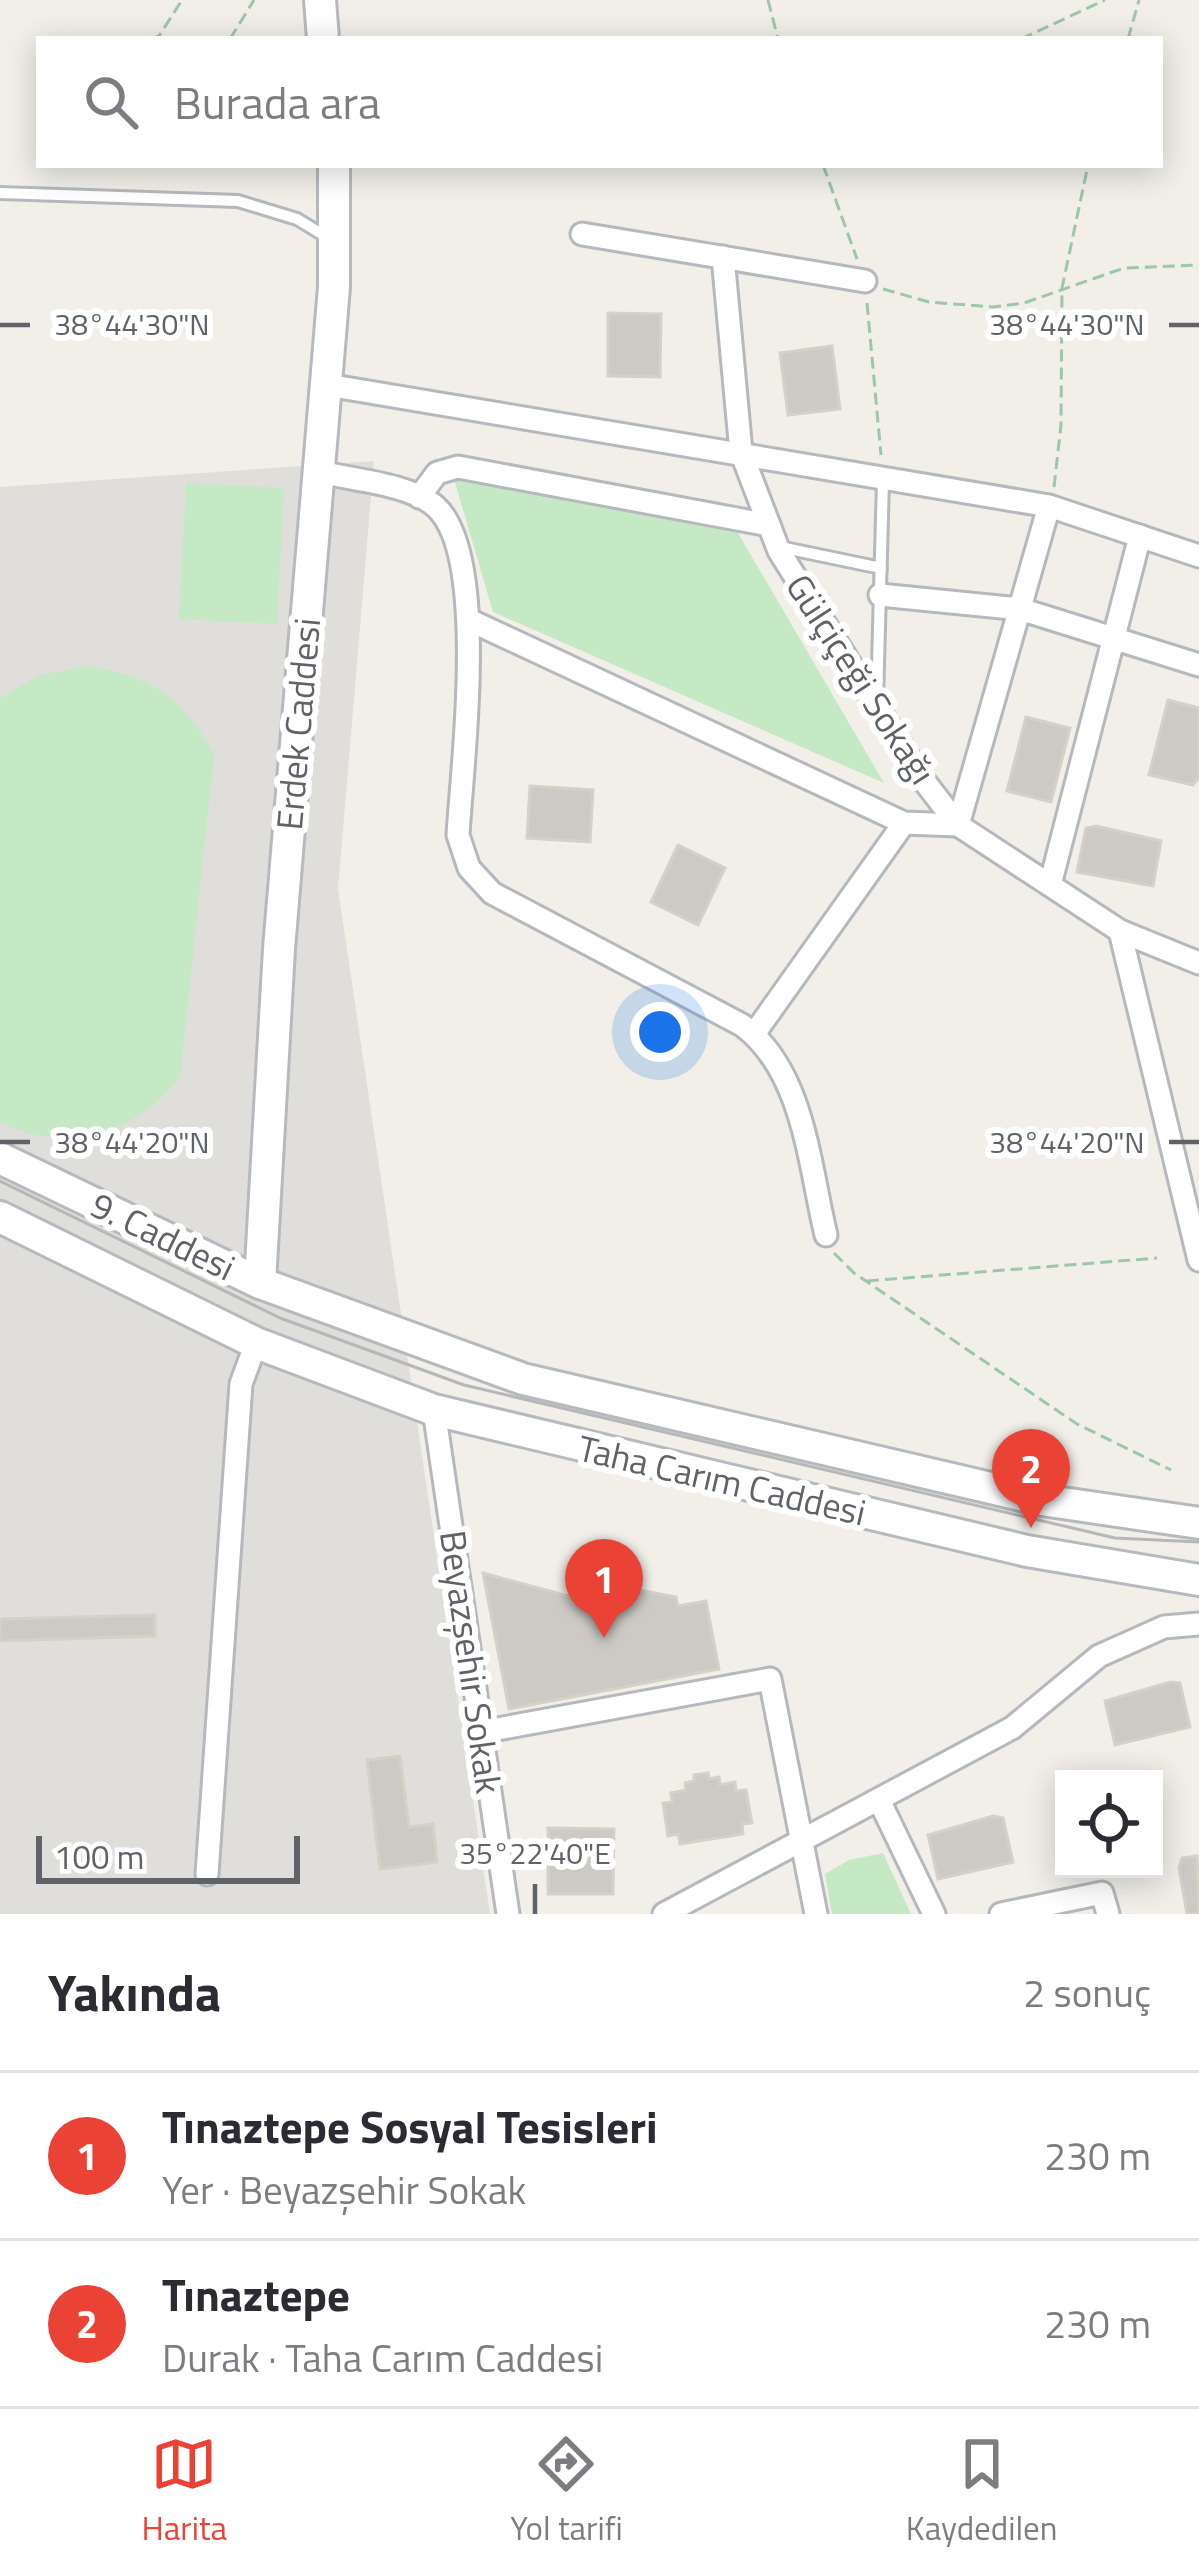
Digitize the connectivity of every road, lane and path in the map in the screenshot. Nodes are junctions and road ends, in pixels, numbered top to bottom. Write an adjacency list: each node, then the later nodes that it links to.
1 (182, 0): 7 (path)
2 (254, 0): 8 (path)
3 (320, 0): 9 (main road)
4 (767, 0): 10 (path)
5 (1105, 0): 11 (path)
6 (1139, 0): 12 (path)
7 (161, 36)
8 (232, 36)
9 (323, 36)
10 (777, 36)
11 (1027, 36)
12 (1129, 36)
13 (334, 168): 18 (main road, Erdek Caddesi)
14 (824, 168): 21 (path)
15 (1087, 168): 22 (path)
16 (0, 193): 18 (lane)
17 (582, 234): 19 (street)
18 (335, 242): 23 (main road, Erdek Caddesi)
19 (723, 257): 21 (street); 24 (street, Gülçiçeği Sokağı)
20 (1199, 265): 22 (path)
21 (865, 281): 22 (path); 26 (path)
22 (1062, 288): 28 (path)
23 (327, 385): 24 (street); 25 (main road, Erdek Caddesi)
24 (741, 452): 26 (street); 29 (street, Gülçiçeği Sokağı)
25 (320, 472): 27 (street); 51 (main road, Erdek Caddesi)
26 (883, 477): 28 (street); 32 (lane)
27 (419, 497): 29 (street); 35 (street)
28 (1049, 506): 30 (street); 34 (street)
29 (773, 535): 32 (lane); 38 (street, Gülçiçeği Sokağı)
30 (1140, 536): 31 (street); 36 (street)
31 (1199, 556)
32 (881, 568): 33 (lane)
33 (880, 595): 34 (street); 38 (lane)
34 (1020, 610): 36 (street); 40 (street)
35 (469, 620): 39 (street); 44 (street)
36 (1117, 640): 37 (street); 41 (street)
37 (1199, 664)
38 (877, 707): 40 (street, Gülçiçeği Sokağı)
39 (904, 823): 40 (street); 44 (street)
40 (958, 825): 41 (street, Gülçiçeği Sokağı)
41 (1050, 885): 42 (street, Gülçiçeği Sokağı)
42 (1120, 931): 43 (street, Gülçiçeği Sokağı); 49 (street)
43 (1199, 963)
44 (754, 1034): 47 (street)
45 (0, 1158): 51 (main road, 9. Caddesi)
46 (0, 1217): 52 (main road, 9. Caddesi)
47 (826, 1235): 50 (path)
48 (1157, 1258): 50 (path)
49 (1199, 1260)
50 (866, 1281): 54 (path)
51 (260, 1283): 55 (main road, Taha Carım Caddesi)
52 (256, 1342): 53 (main road, Taha Carım Caddesi); 61 (street)
53 (434, 1410): 56 (main road, Taha Carım Caddesi); 58 (street, Beyazşehir Sokak)
54 (1171, 1470)
55 (1199, 1523)
56 (1199, 1580)
57 (1199, 1624): 59 (street)
58 (482, 1732): 60 (street); 62 (street, Beyazşehir Sokak)
59 (879, 1800): 60 (street); 65 (street)
60 (801, 1840): 63 (street); 64 (street)
61 (207, 1874)
62 (508, 1914)
63 (664, 1914)
64 (816, 1914)
65 (934, 1914)
66 (1001, 1914): 67 (street)
67 (1108, 1914)

